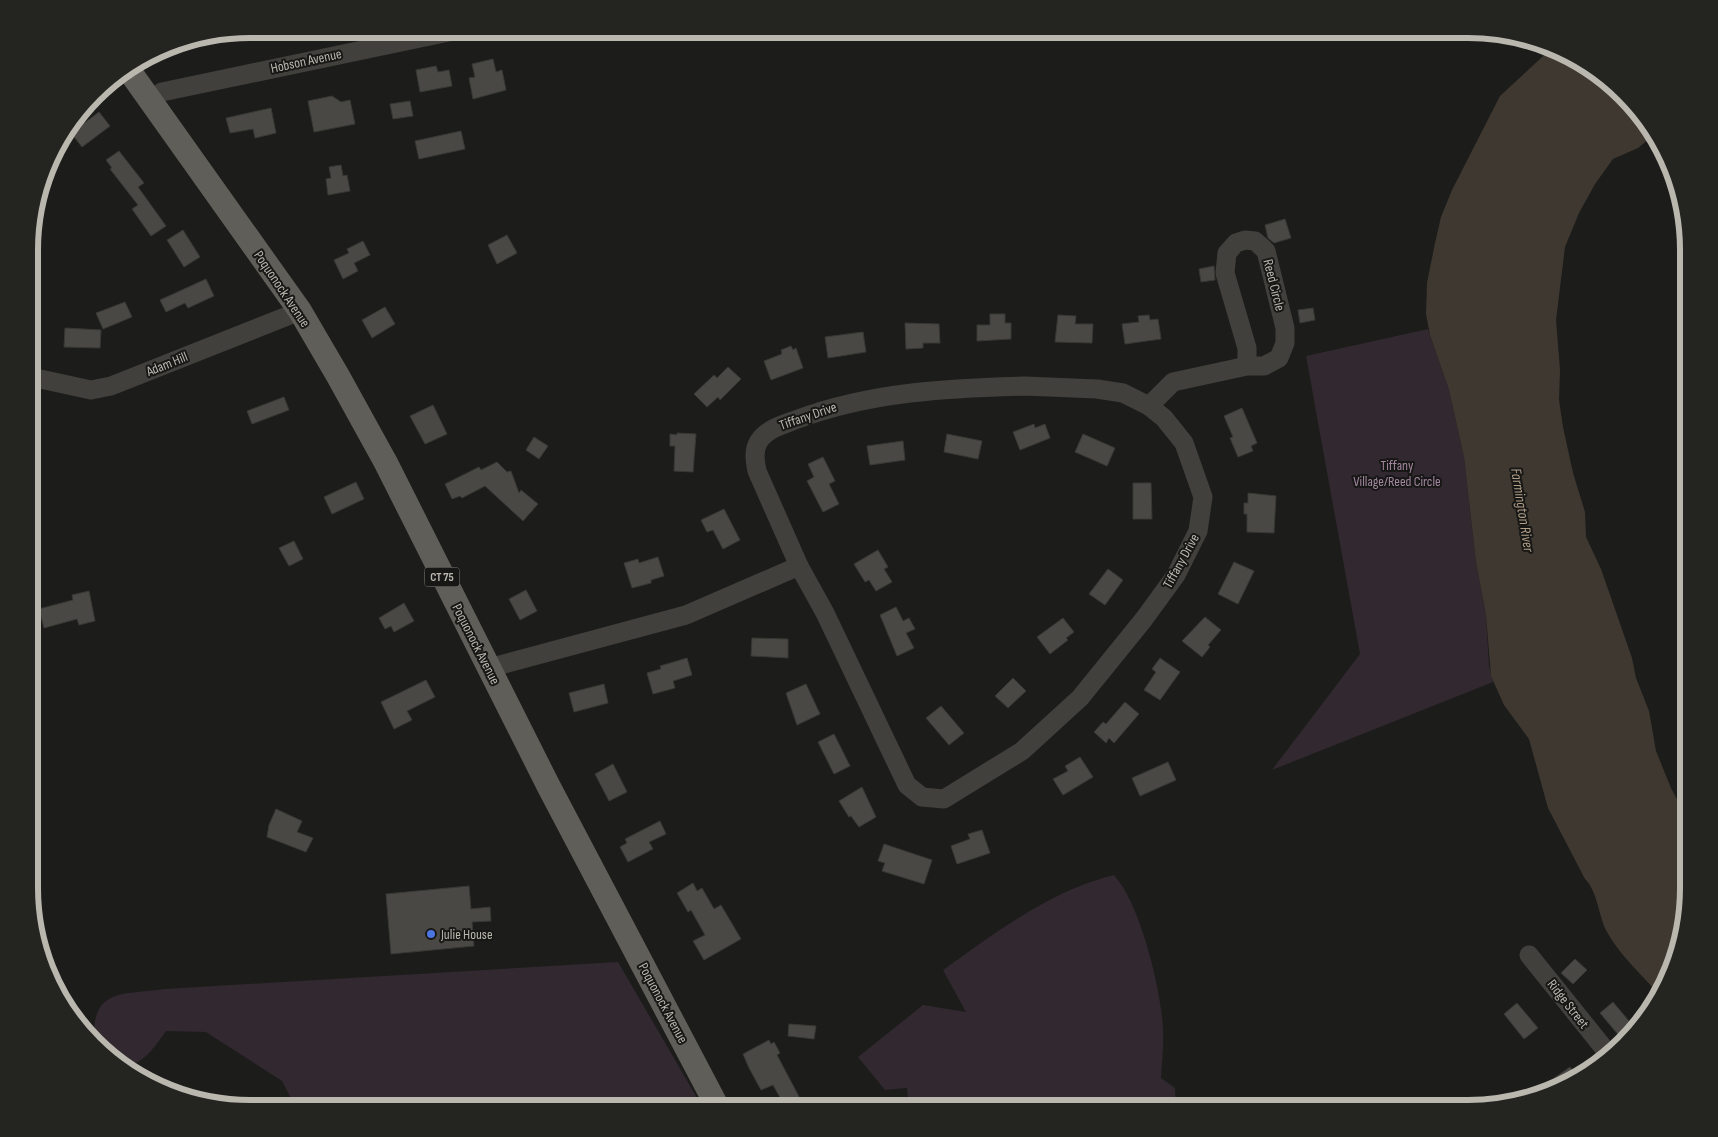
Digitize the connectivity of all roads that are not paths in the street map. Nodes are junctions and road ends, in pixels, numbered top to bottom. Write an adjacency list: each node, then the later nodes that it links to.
1 (420, 38): 3 (street, Hobson Avenue)
2 (131, 73): 3 (main road, Poquonock Avenue / CT 75)
3 (151, 100): 4 (main road, Poquonock Avenue / CT 75)
4 (300, 311): 6 (street, Adam Hill); 9 (main road, Poquonock Avenue / CT 75)
5 (1247, 366): 5 (street, Reed Circle); 7 (street, Reed Circle)
6 (38, 379)
7 (1149, 406): 8 (street, Tiffany Drive); 8 (street, Tiffany Drive)
8 (799, 566): 9 (street)
9 (489, 668): 12 (main road, Poquonock Avenue / CT 75)
10 (1529, 955): 11 (street, Ridge Street)
11 (1605, 1049)
12 (714, 1100)

